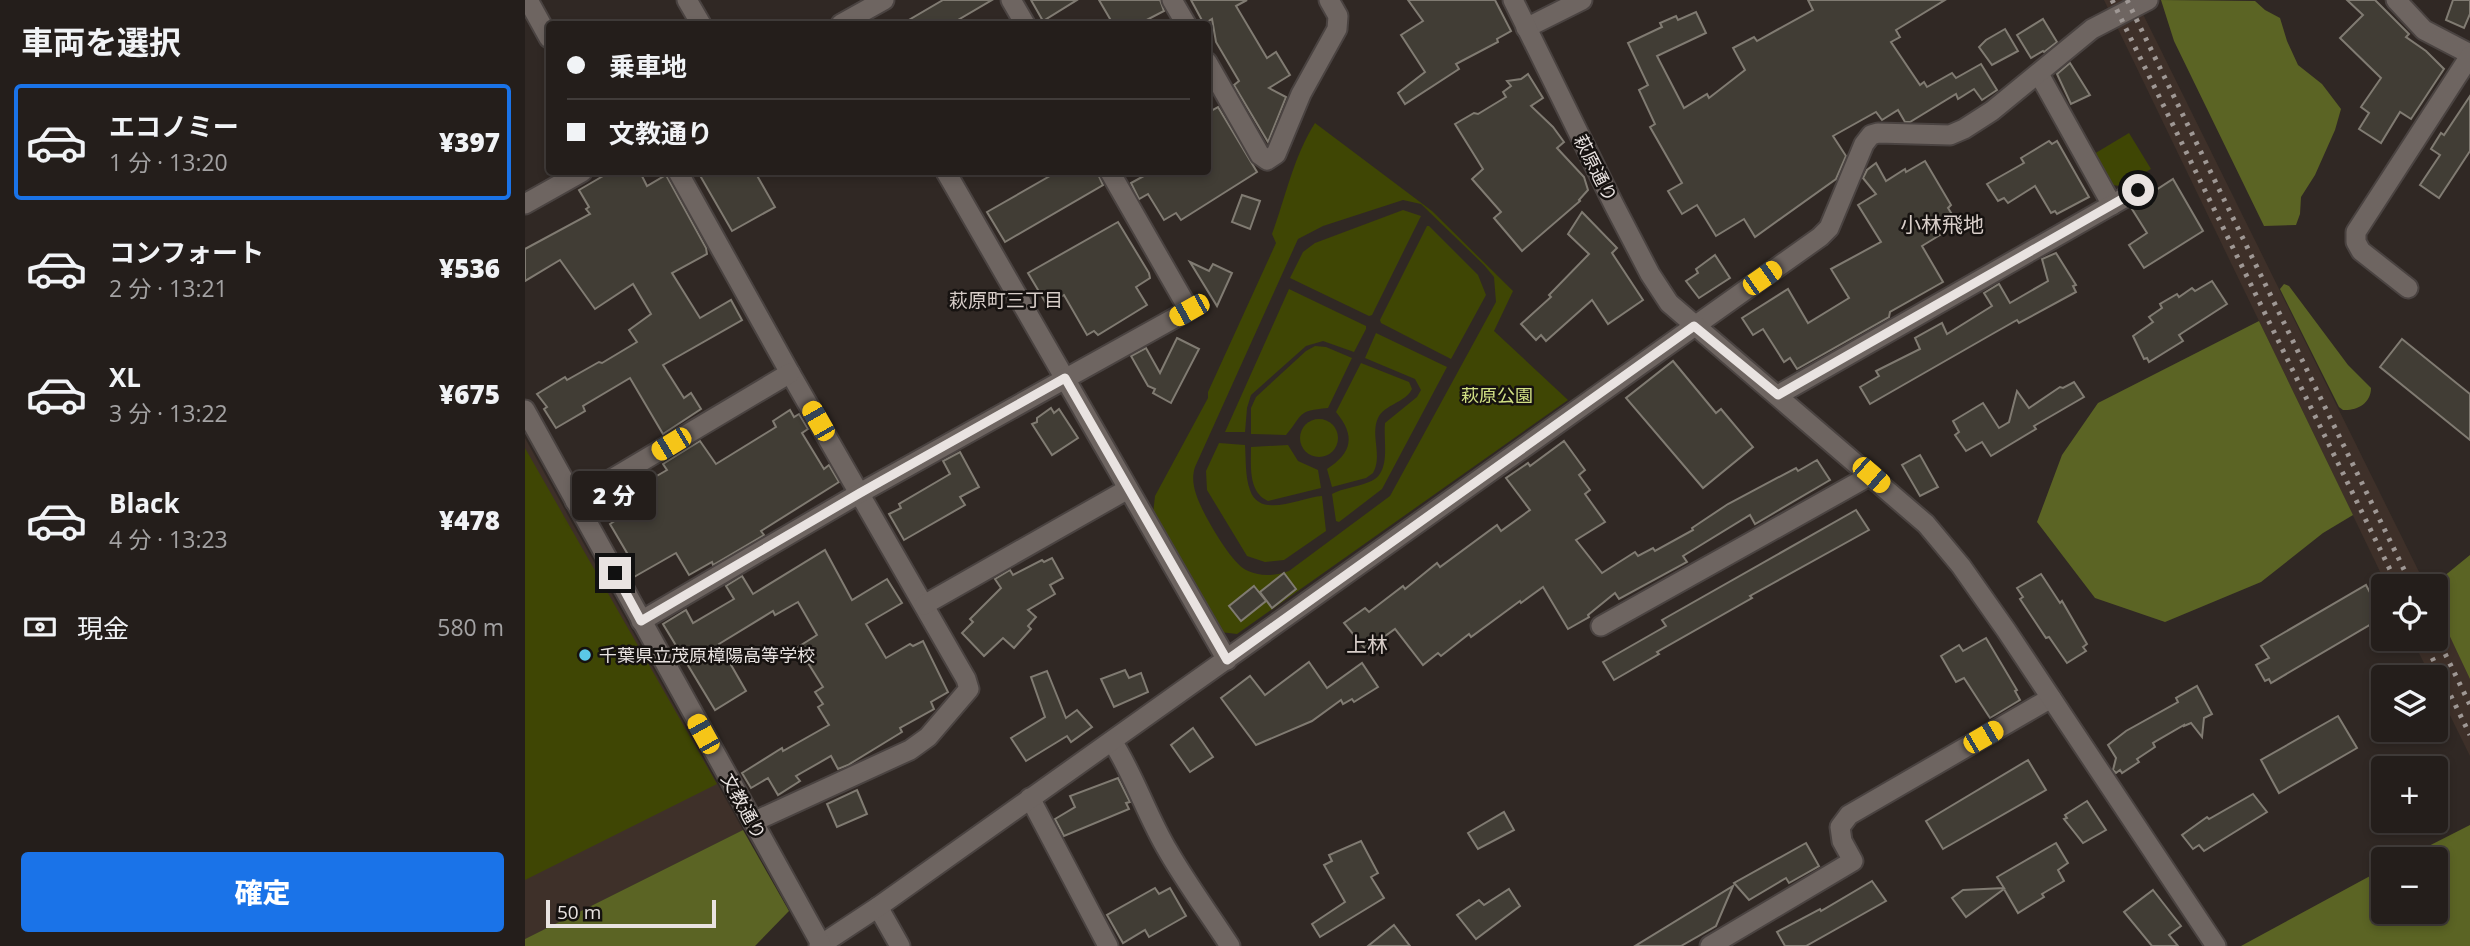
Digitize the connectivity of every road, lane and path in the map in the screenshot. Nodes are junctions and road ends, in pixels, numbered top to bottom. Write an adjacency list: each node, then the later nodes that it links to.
1 (528, 0): 16 (street)
2 (687, 0): 12 (street)
3 (884, 0): 11 (street)
4 (1011, 0): 13 (street)
5 (1172, 0): 14 (street)
6 (1329, 0): 18 (street)
7 (1513, 0): 15 (street, 萩原通り)
8 (1581, 0): 15 (street)
9 (2148, 0): 19 (street)
10 (2396, 0): 17 (street)
11 (858, 13)
12 (699, 21)
13 (1023, 21)
14 (1184, 21)
15 (1526, 28): 28 (street, 萩原通り)
16 (546, 32)
17 (2470, 55): 27 (street)
18 (1211, 69)
19 (2039, 74): 26 (street); 28 (street)
20 (577, 175): 25 (street)
21 (680, 175): 29 (street)
22 (948, 175): 30 (street)
23 (1111, 175): 30 (street)
24 (2138, 190): 26 (street)
25 (525, 204)
26 (2112, 205): 31 (street)
27 (2408, 288)
28 (1694, 326): 31 (street, 萩原通り); 40 (street)
29 (790, 373): 35 (street); 36 (street)
30 (1065, 378): 34 (street); 35 (street)
31 (1778, 395): 33 (street, 萩原通り)
32 (525, 410): 36 (street, 文教通り)
33 (1871, 475): 39 (street); 41 (street, 萩原通り)
34 (1128, 489): 37 (street); 40 (street)
35 (860, 493): 37 (street); 38 (street)
36 (575, 500): 38 (street, 文教通り)
37 (924, 605): 44 (street)
38 (641, 621): 44 (street, 文教通り)
39 (1601, 626)
40 (1227, 660): 42 (street)
41 (2051, 698): 50 (street); 51 (street, 萩原通り)
42 (1112, 741): 43 (street); 49 (street)
43 (1030, 798): 45 (street); 48 (street)
44 (753, 822): 46 (street, 文教通り)
45 (878, 907): 46 (street); 47 (street)
46 (820, 945)
47 (900, 946)
48 (1108, 946)
49 (1230, 946)
50 (1710, 946)
51 (2216, 946)

